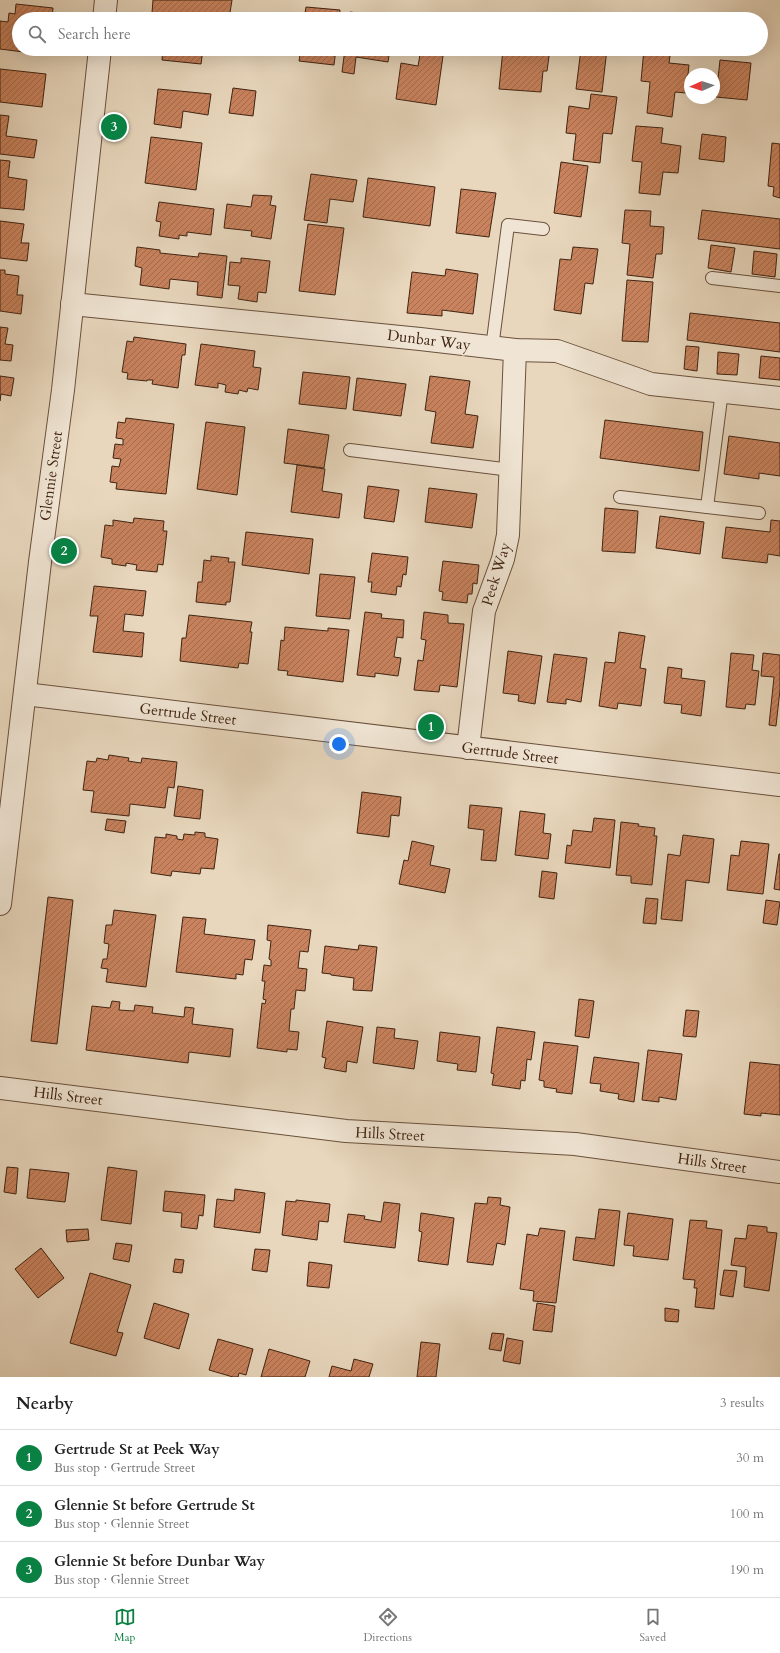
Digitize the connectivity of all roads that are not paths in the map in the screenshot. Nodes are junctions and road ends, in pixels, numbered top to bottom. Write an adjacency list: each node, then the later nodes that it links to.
1 (106, 0): 2 (street)
2 (105, 12)
3 (99, 56): 7 (street, Glennie Street)
4 (542, 229): 8 (lane)
5 (712, 278): 6 (lane)
6 (780, 286)
7 (72, 304): 8 (street, Dunbar Way); 17 (street, Glennie Street)
8 (492, 348): 9 (street, Dunbar Way)
9 (515, 350): 10 (street, Dunbar Way); 13 (street, Peek Way)
10 (722, 391): 11 (street, Dunbar Way); 15 (lane)
11 (780, 398)
12 (350, 450): 13 (lane)
13 (510, 470): 18 (street, Peek Way)
14 (620, 497): 15 (lane)
15 (707, 507): 16 (lane)
16 (759, 513)
17 (25, 694): 18 (street, Gertrude Street); 20 (street, Glennie Street)
18 (468, 748): 19 (street, Gertrude Street)
19 (780, 785)
20 (1, 892)
21 (0, 1088): 22 (street, Hills Street)
22 (780, 1172)

